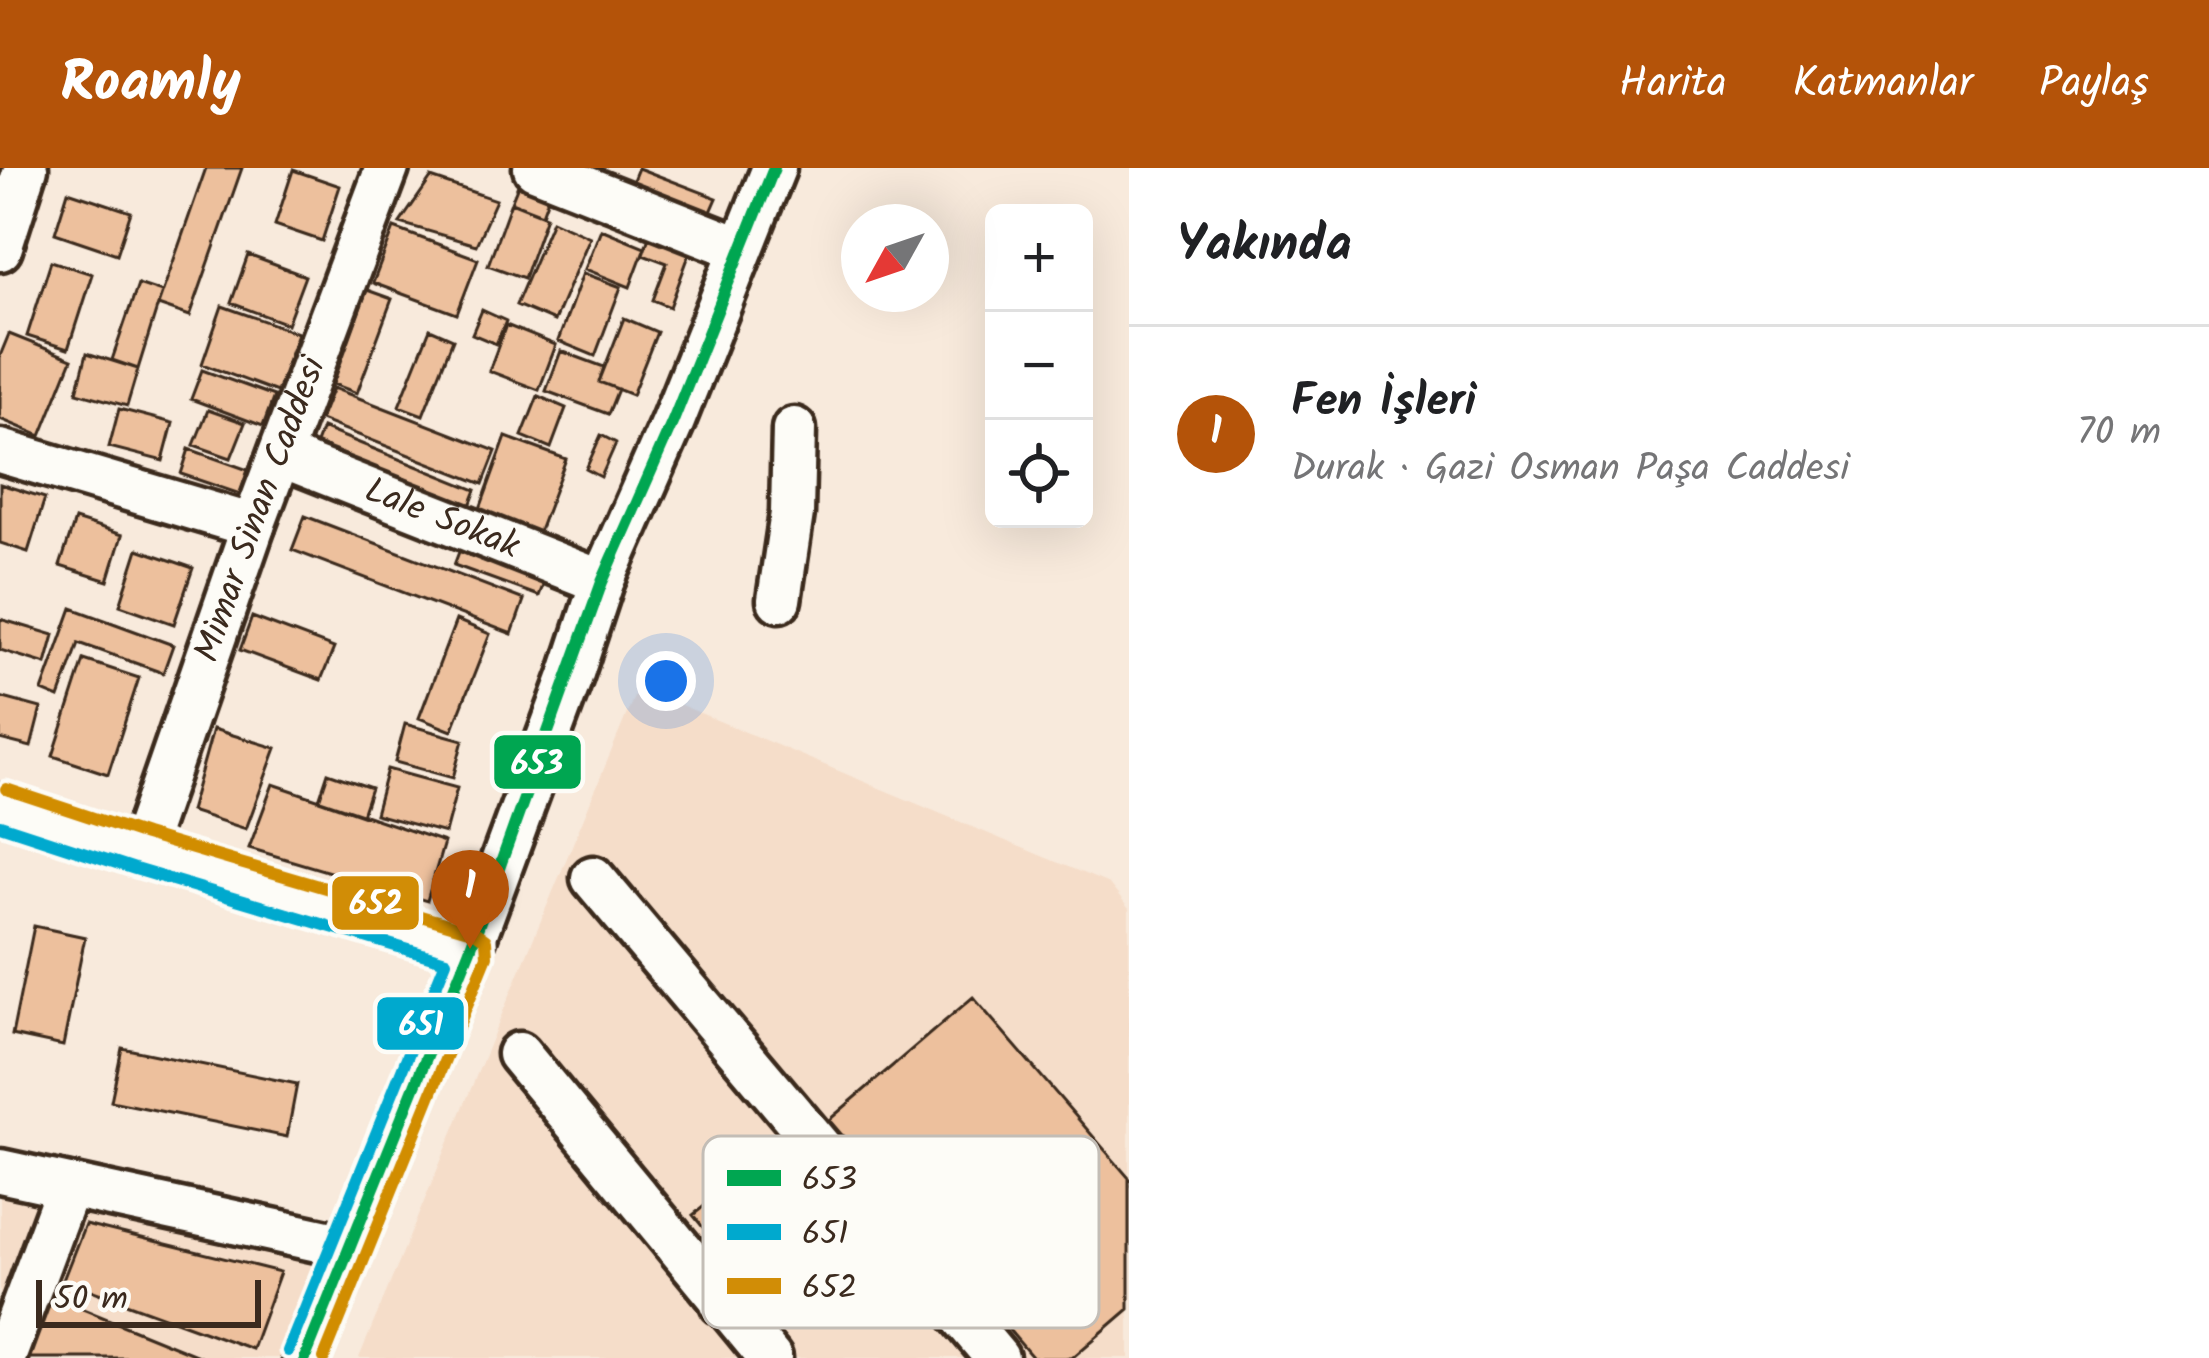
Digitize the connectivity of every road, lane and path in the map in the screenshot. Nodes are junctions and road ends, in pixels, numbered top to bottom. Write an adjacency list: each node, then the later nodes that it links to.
1 (26, 168): 5 (street)
2 (386, 168): 9 (street, Mimar Sinan Caddesi)
3 (535, 168): 6 (street)
4 (774, 168): 6 (street)
5 (0, 249)
6 (741, 249): 11 (street)
7 (794, 429): 12 (street)
8 (0, 451): 10 (street)
9 (280, 455): 10 (street, Mimar Sinan Caddesi); 11 (street, Lale Sokak)
10 (254, 526): 14 (street, Mimar Sinan Caddesi)
11 (602, 582): 16 (street)
12 (779, 600)
13 (0, 806): 14 (street)
14 (140, 852): 16 (street)
15 (593, 878): 18 (street)
16 (470, 949): 21 (street)
17 (518, 1054): 22 (street)
18 (807, 1136)
19 (0, 1172): 20 (street)
20 (68, 1186): 21 (street); 25 (street)
21 (350, 1246): 26 (street)
22 (703, 1280)
23 (744, 1328): 27 (street)
24 (971, 1328): 28 (street)
25 (4, 1358)
26 (305, 1358)
27 (770, 1358)
28 (997, 1358)

